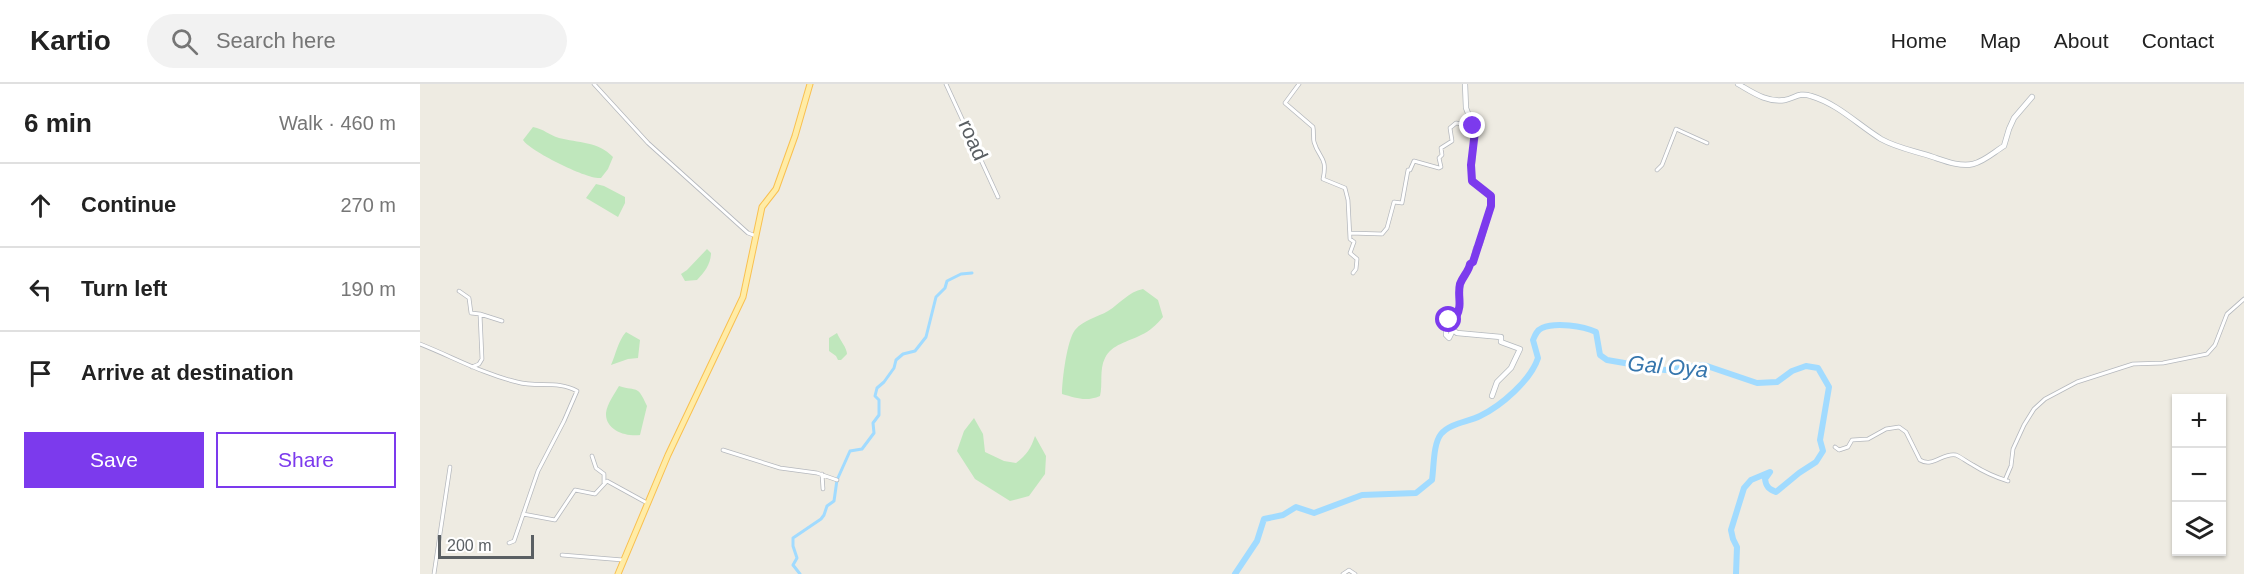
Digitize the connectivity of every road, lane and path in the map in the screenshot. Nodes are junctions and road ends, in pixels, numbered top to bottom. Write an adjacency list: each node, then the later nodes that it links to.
1 (594, 84): 13 (street)
2 (810, 84): 13 (main road)
3 (946, 84): 11 (street, road)
4 (1299, 84): 12 (street)
5 (1465, 84): 8 (main road)
6 (1738, 84): 7 (main road)
7 (2032, 97)
8 (1473, 126): 12 (street); 21 (main road)
9 (1707, 143): 10 (street)
10 (1658, 170)
11 (998, 197)
12 (1350, 233): 14 (street)
13 (757, 237): 30 (main road)
14 (1353, 273)
15 (459, 291): 17 (street)
16 (2244, 299): 22 (street)
17 (480, 314): 18 (street); 20 (street)
18 (502, 321)
19 (420, 344): 20 (street)
20 (472, 367): 31 (street)
21 (1492, 396)
22 (1834, 447)
23 (723, 450): 26 (street)
24 (592, 456): 28 (street)
25 (450, 467): 35 (street)
26 (822, 474): 27 (street); 29 (street)
27 (837, 480)
28 (604, 483): 30 (street); 31 (street)
29 (823, 489)
30 (647, 503): 34 (main road)
31 (523, 514): 32 (street)
32 (508, 543)
33 (562, 555): 34 (street)
34 (625, 560): 36 (main road)
35 (434, 574)
36 (618, 574)
37 (1343, 574): 38 (street)
38 (1355, 574)

